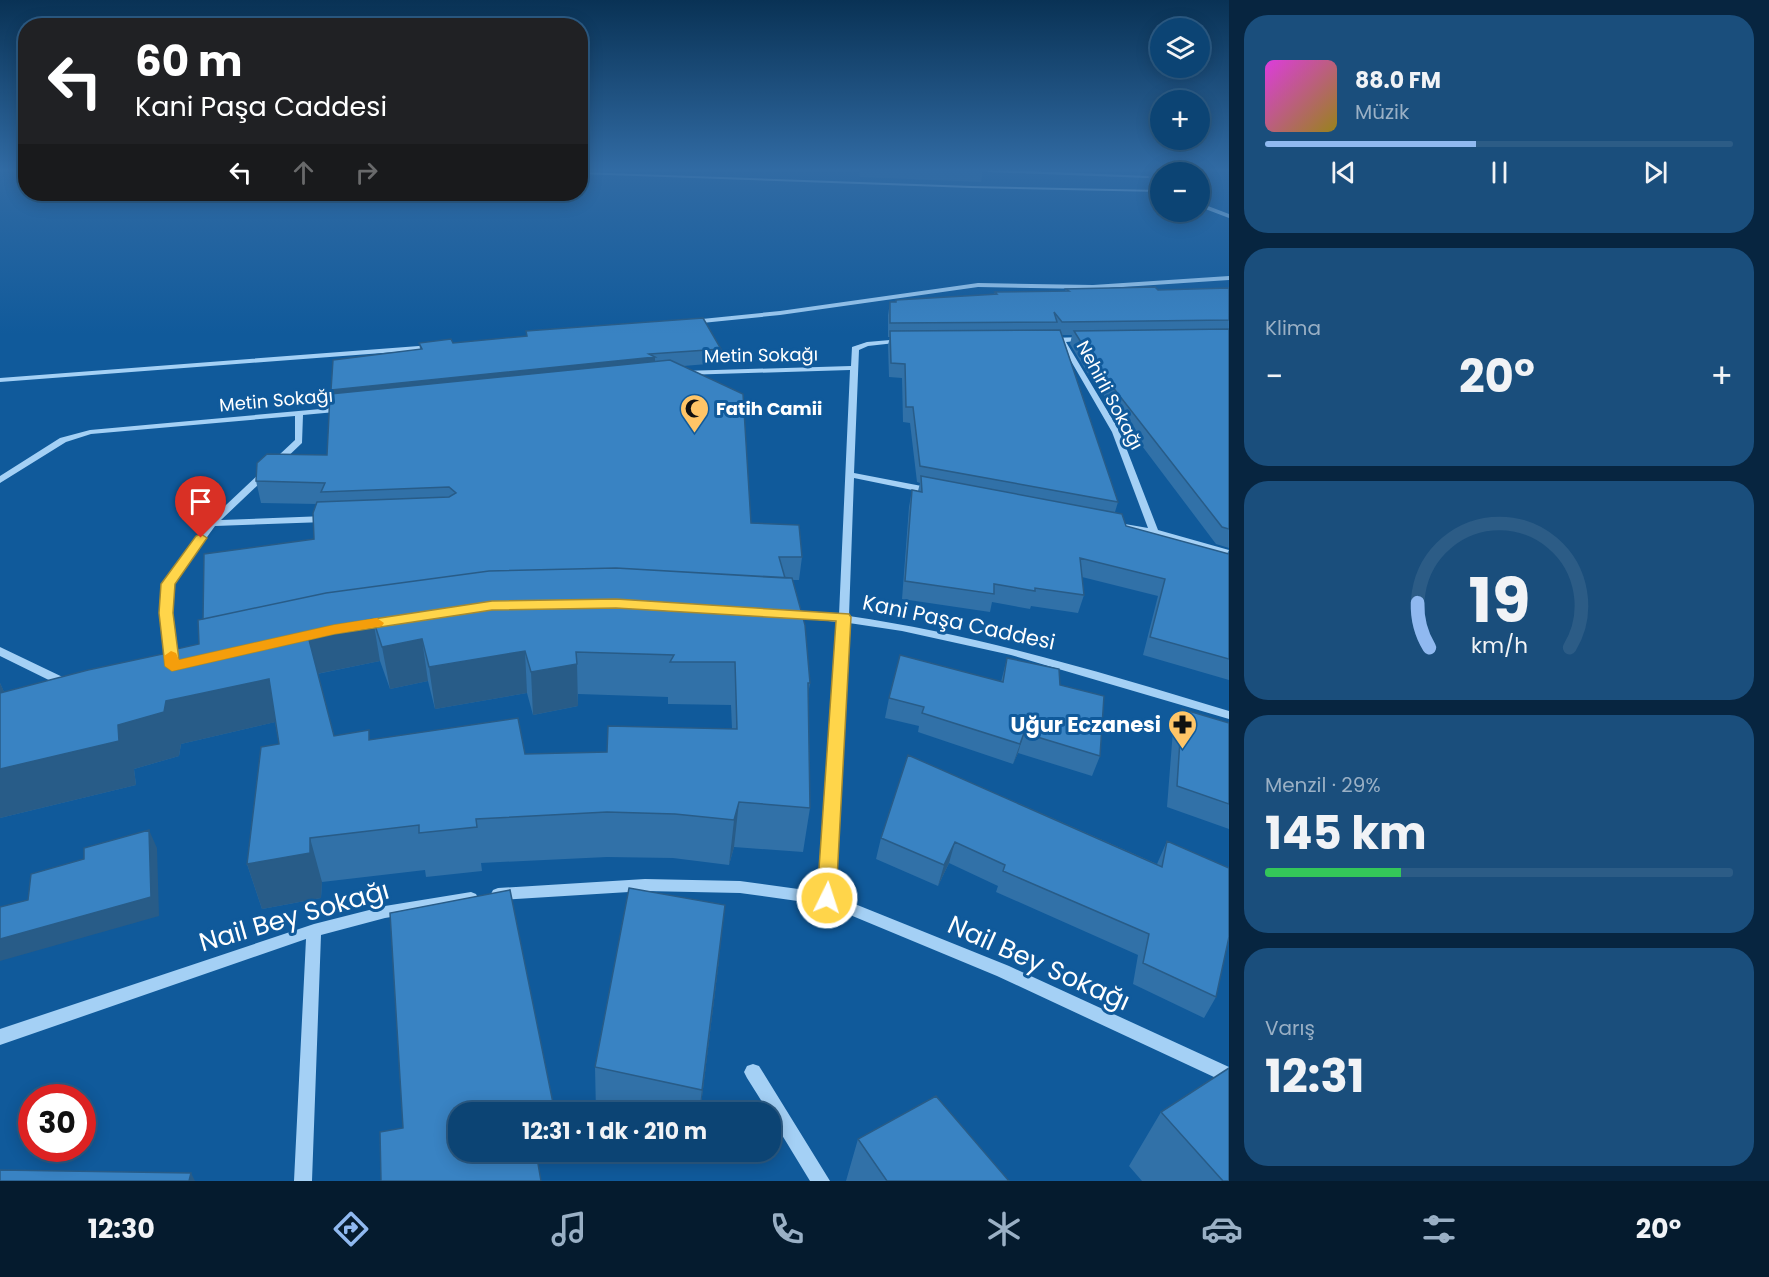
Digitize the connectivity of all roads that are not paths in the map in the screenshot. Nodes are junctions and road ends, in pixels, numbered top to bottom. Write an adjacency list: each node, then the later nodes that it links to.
1 (1229, 279): 2 (street)
2 (678, 323)
3 (1098, 339): 5 (street)
4 (1039, 340): 5 (street)
5 (1062, 340): 19 (street, Nehirli Sokağı)
6 (916, 341): 8 (street)
7 (442, 346): 10 (street)
8 (854, 368): 9 (street, Metin Sokağı); 13 (street)
9 (677, 374)
10 (0, 381)
11 (358, 407): 12 (street, Metin Sokağı)
12 (299, 413): 14 (street, Metin Sokağı); 17 (street)
13 (850, 475): 15 (street); 22 (street)
14 (0, 480)
15 (944, 493)
16 (331, 518): 17 (street)
17 (212, 523): 24 (street)
18 (1108, 524): 19 (street)
19 (1155, 532): 20 (street)
20 (1229, 553)
21 (772, 613): 22 (street, Kani Paşa Caddesi)
22 (844, 617): 26 (street, Kani Paşa Caddesi); 27 (street)
23 (0, 651): 25 (street)
24 (173, 666)
25 (51, 692)
26 (1229, 715)
27 (827, 898): 28 (street, Nail Bey Sokağı); 31 (street, Nail Bey Sokağı)
28 (314, 930): 29 (street, Nail Bey Sokağı); 32 (street)
29 (0, 1037)
30 (753, 1072): 33 (street)
31 (1229, 1076)
32 (303, 1181)
33 (821, 1181)

